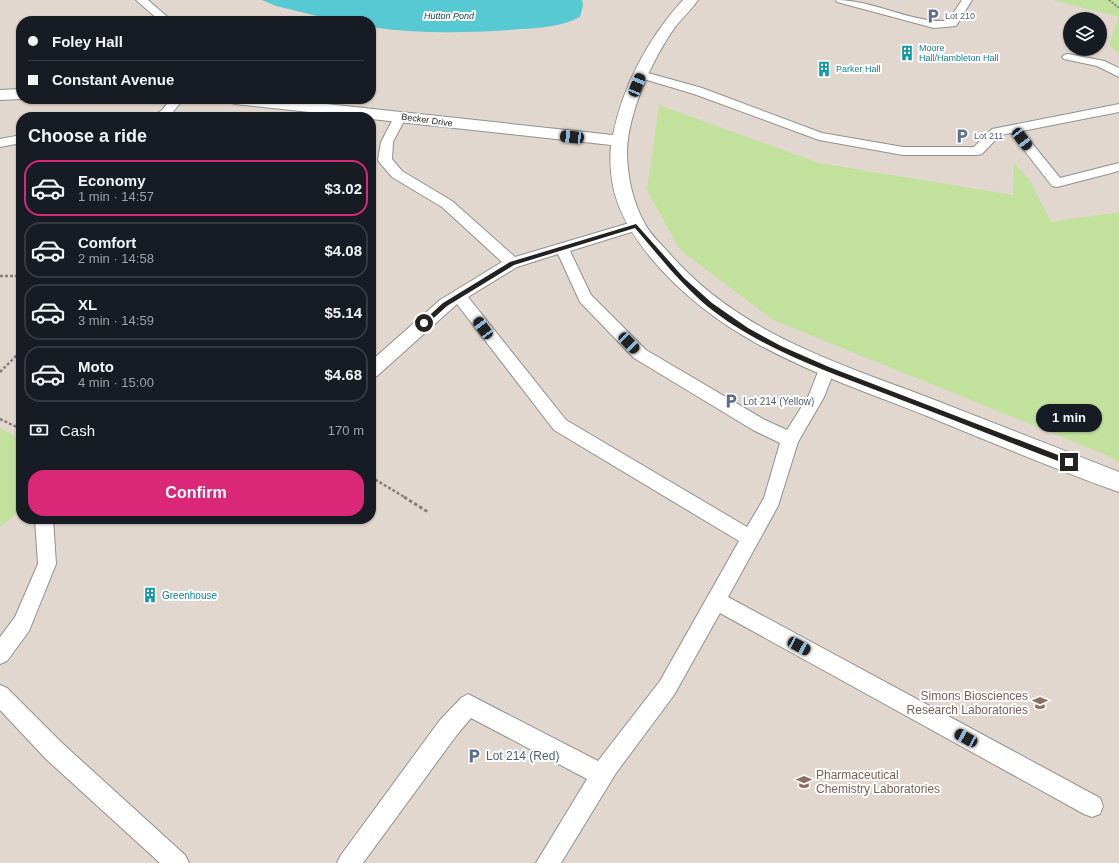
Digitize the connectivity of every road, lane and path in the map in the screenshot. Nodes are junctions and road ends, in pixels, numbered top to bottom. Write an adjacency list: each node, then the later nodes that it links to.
1 (141, 0): 7 (lane)
2 (691, 0): 10 (street)
3 (841, 0): 4 (lane)
4 (967, 0)
5 (1109, 0): 6 (path)
6 (1119, 8)
7 (161, 16)
8 (1068, 57): 9 (lane)
9 (1119, 74)
10 (641, 75): 20 (lane); 22 (street)
11 (16, 94): 12 (street)
12 (0, 95)
13 (173, 104): 16 (lane)
14 (281, 104): 17 (street, Becker Drive)
15 (1119, 108): 20 (lane)
16 (167, 112)
17 (354, 112)
18 (376, 114): 19 (street, Becker Drive)
19 (400, 117): 22 (street, Becker Drive); 27 (lane)
20 (1014, 129): 24 (lane)
21 (16, 140): 23 (lane)
22 (620, 141): 25 (street)
23 (0, 143)
24 (1119, 167)
25 (636, 226): 26 (lane); 33 (street)
26 (562, 248): 27 (lane); 37 (lane)
27 (512, 264): 30 (lane)
28 (0, 276): 29 (path)
29 (16, 276)
30 (459, 296): 32 (lane); 42 (lane)
31 (16, 356): 34 (path)
32 (376, 366)
33 (827, 369): 37 (lane); 39 (street)
34 (0, 372)
35 (0, 419): 36 (path)
36 (16, 427)
37 (790, 440): 42 (lane)
38 (376, 480): 40 (path)
39 (1119, 482)
40 (428, 512)
41 (44, 524): 44 (lane)
42 (750, 538): 43 (lane)
43 (715, 600): 46 (lane); 47 (lane)
44 (0, 654)
45 (0, 694): 48 (lane)
46 (601, 775): 49 (lane); 50 (lane)
47 (1092, 806)
48 (177, 863)
49 (349, 863)
50 (548, 863)

